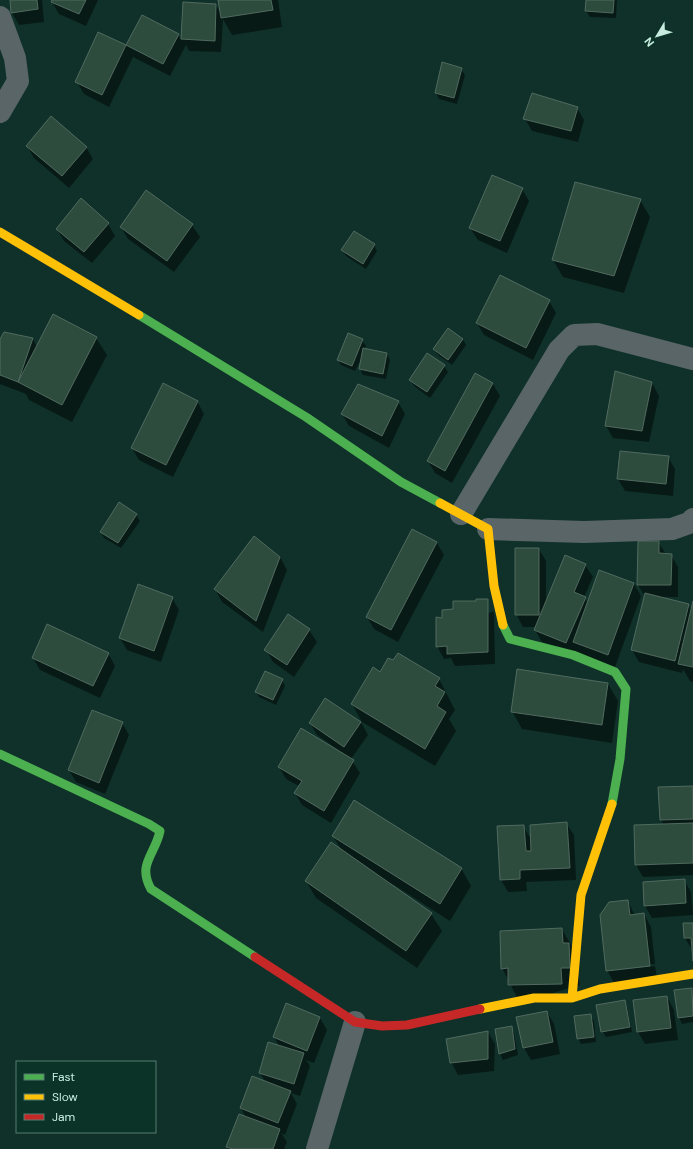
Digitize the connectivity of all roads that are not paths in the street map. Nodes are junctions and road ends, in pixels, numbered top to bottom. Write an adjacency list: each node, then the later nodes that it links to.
1 (0, 18): 2 (street)
2 (0, 112)
3 (0, 232): 5 (street)
4 (693, 359): 5 (street)
5 (461, 514): 7 (street)
6 (693, 519): 7 (street)
7 (488, 529): 10 (street)
8 (0, 754): 11 (street)
9 (693, 974): 10 (street)
10 (572, 998): 11 (street)
11 (355, 1022): 12 (street)
12 (317, 1149)

